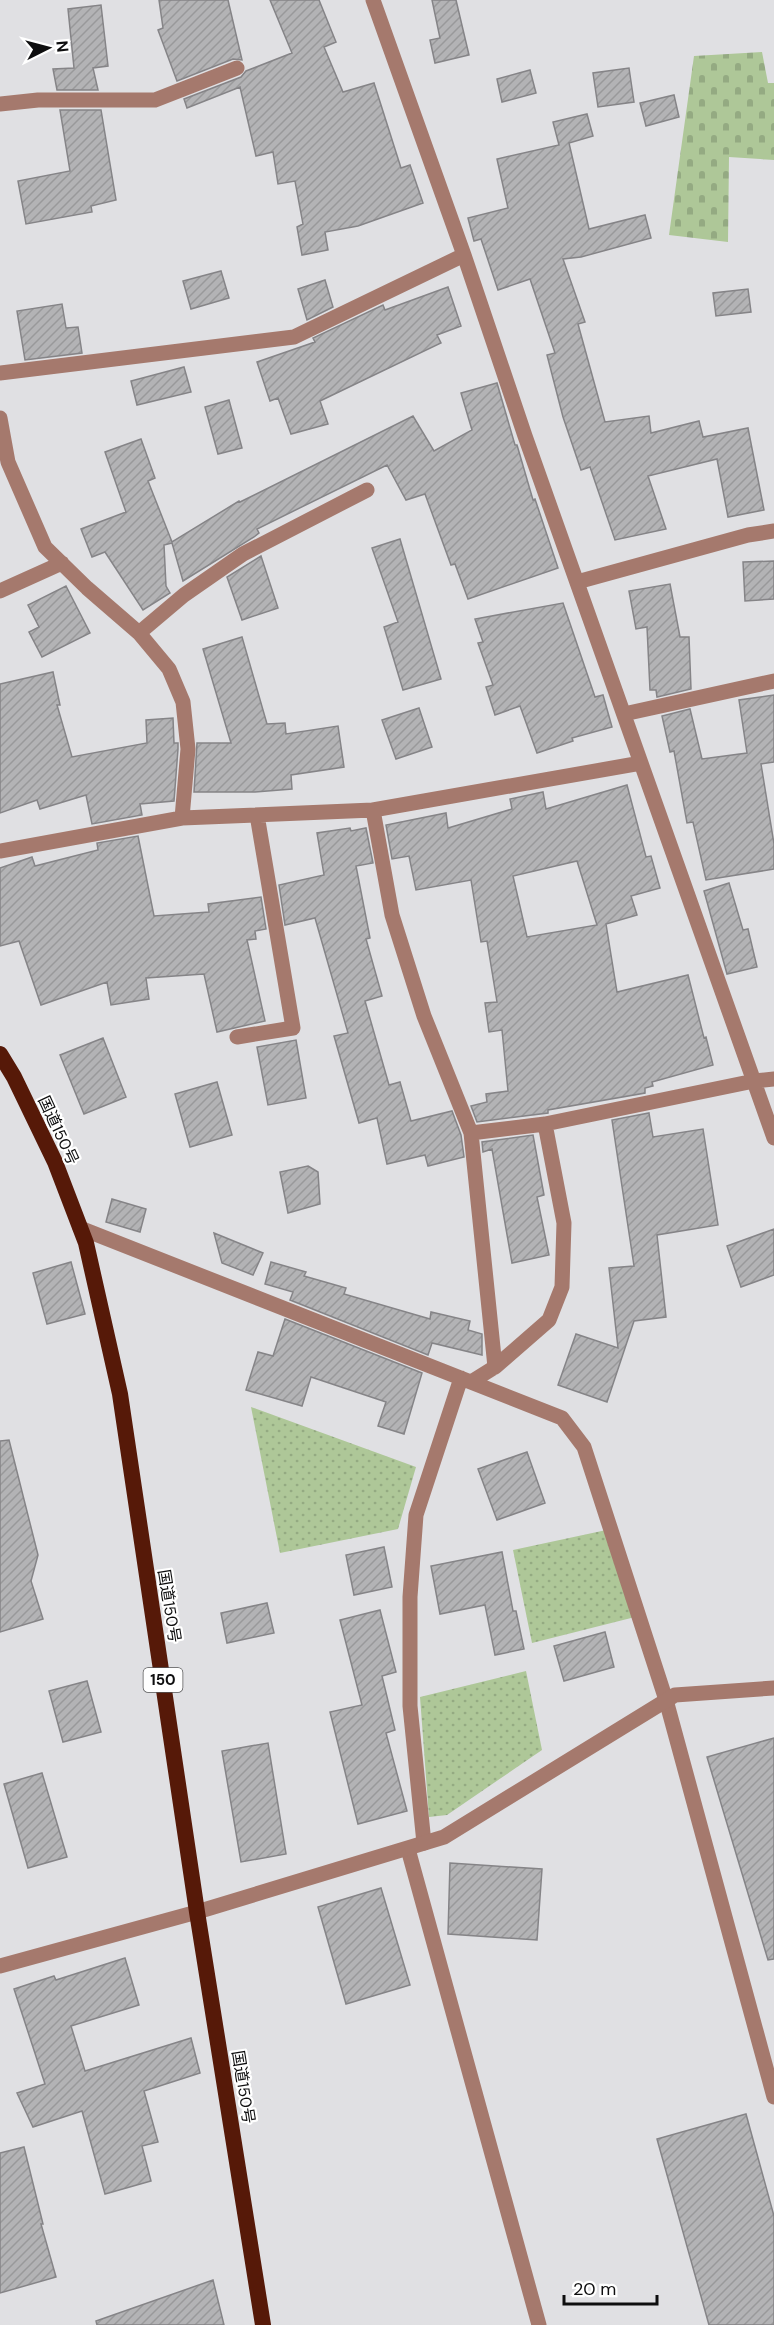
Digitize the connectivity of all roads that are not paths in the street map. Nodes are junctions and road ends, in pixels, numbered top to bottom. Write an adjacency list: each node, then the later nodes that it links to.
1 (373, 0): 4 (street)
2 (237, 68): 3 (street)
3 (0, 104)
4 (464, 255): 5 (street); 10 (street)
5 (0, 373)
6 (0, 418): 9 (street)
7 (367, 490): 12 (street)
8 (774, 531): 10 (street)
9 (62, 563): 11 (street); 12 (street)
10 (577, 582): 14 (street)
11 (0, 591)
12 (140, 633): 18 (street)
13 (774, 681): 14 (street)
14 (624, 714): 15 (street)
15 (641, 763): 16 (street); 23 (street)
16 (373, 810): 17 (street); 25 (street)
17 (257, 815): 18 (street); 20 (street)
18 (182, 818): 19 (street)
19 (0, 851)
20 (237, 1037)
21 (0, 1054): 27 (highway, 国道150号 / 150)
22 (774, 1079): 23 (street)
23 (754, 1081): 24 (street); 26 (street)
24 (545, 1124): 25 (street); 28 (street)
25 (471, 1132): 28 (street)
26 (774, 1138)
27 (80, 1228): 29 (street); 34 (highway, 国道150号 / 150)
28 (495, 1367): 29 (street)
29 (466, 1380): 31 (street); 32 (street)
30 (774, 1688): 31 (street)
31 (666, 1700): 32 (street); 36 (street)
32 (424, 1843): 33 (street)
33 (408, 1848): 34 (street); 38 (street)
34 (197, 1912): 35 (street); 37 (highway, 国道150号 / 150)
35 (0, 1966)
36 (774, 2097)
37 (263, 2325)
38 (539, 2325)

